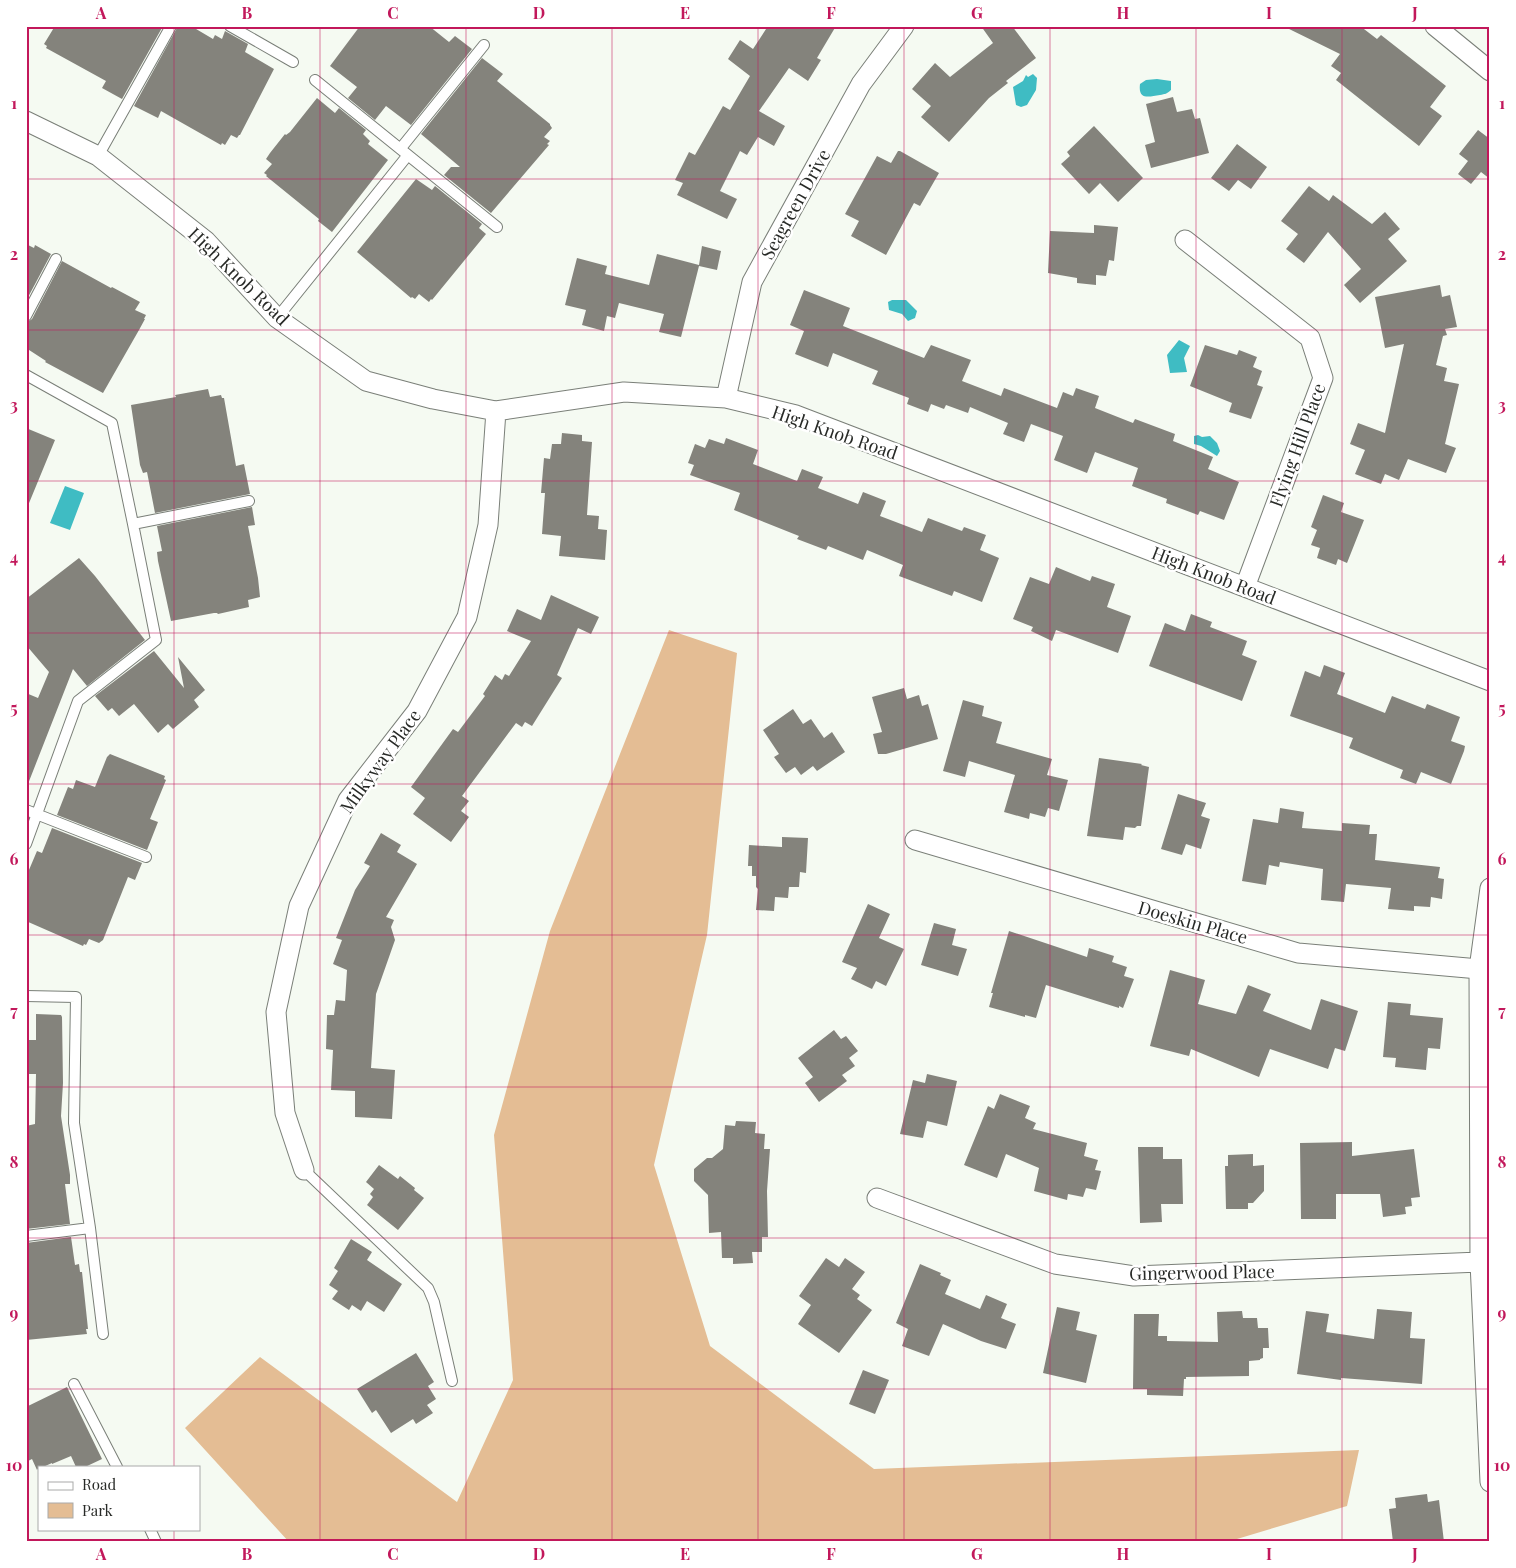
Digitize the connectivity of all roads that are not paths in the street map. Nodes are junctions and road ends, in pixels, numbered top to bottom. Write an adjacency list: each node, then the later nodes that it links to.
1 (170, 26): 11 (lane)
2 (230, 26): 6 (lane)
3 (904, 26): 18 (street, Seagreen Drive)
4 (1434, 26): 7 (street)
5 (484, 45): 10 (lane)
6 (293, 62)
7 (1490, 71)
8 (315, 80): 10 (lane)
9 (26, 121): 11 (street, High Knob Road)
10 (404, 151): 12 (lane); 16 (lane)
11 (98, 156): 16 (street, High Knob Road)
12 (498, 227)
13 (1185, 240): 22 (street, Flying Hill Place)
14 (56, 259): 15 (lane)
15 (26, 316)
16 (278, 318): 19 (street, High Knob Road)
17 (26, 375): 21 (lane)
18 (726, 398): 19 (street, High Knob Road); 22 (street, High Knob Road)
19 (496, 411): 32 (street, Milkyway Place)
20 (249, 501): 21 (lane)
21 (133, 524): 25 (lane)
22 (1245, 587): 23 (street, High Knob Road)
23 (1490, 680)
24 (26, 810): 25 (lane)
25 (37, 814): 27 (lane); 28 (lane)
26 (915, 840): 30 (street, Doeskin Place)
27 (26, 844)
28 (146, 857)
29 (1490, 888): 30 (street)
30 (1479, 969): 36 (street)
31 (26, 996): 34 (lane)
32 (304, 1170): 38 (lane)
33 (877, 1198): 36 (street, Gingerwood Place)
34 (90, 1228): 35 (lane); 37 (lane)
35 (26, 1236)
36 (1480, 1262): 41 (street)
37 (103, 1334)
38 (452, 1381)
39 (74, 1384): 40 (lane)
40 (116, 1466)
41 (1490, 1482)
42 (150, 1530): 43 (lane)
43 (156, 1542)

